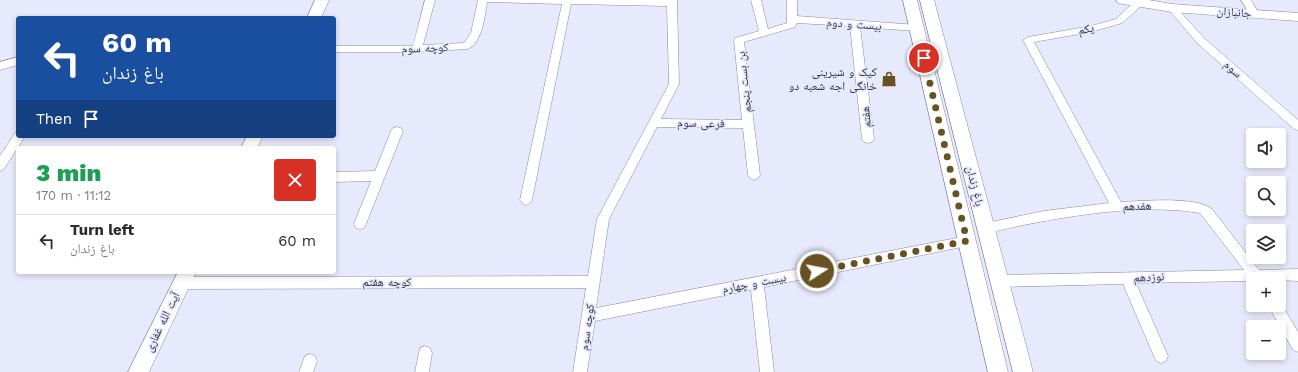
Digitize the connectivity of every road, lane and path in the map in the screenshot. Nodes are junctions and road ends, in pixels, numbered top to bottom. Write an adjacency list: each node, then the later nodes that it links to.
1 (322, 0): 17 (main road)
2 (430, 0): 23 (street)
3 (483, 0): 23 (street, کوچه سوم)
4 (491, 0): 5 (street)
5 (530, 0): 12 (street)
6 (756, 0): 22 (street)
7 (792, 0): 19 (street)
8 (910, 0): 21 (main road, باغ زندان)
9 (927, 0): 40 (main road, باغ زندان)
10 (1123, 0): 14 (main road, جانبازان)
11 (1246, 0): 16 (street)
12 (567, 2): 13 (street); 37 (street)
13 (672, 2): 27 (street, کوچه سوم)
14 (1136, 3): 15 (main road, جانبازان); 38 (street, یکم)
15 (1172, 8): 16 (main road, جانبازان); 29 (street, سوم)
16 (1254, 14): 18 (main road, جانبازان)
17 (315, 16)
18 (1298, 17)
19 (792, 19): 20 (street, بیست و دوم); 22 (street)
20 (855, 24): 21 (street, بیست و دوم); 32 (street, هفتم)
21 (917, 28): 41 (main road, باغ زندان)
22 (764, 33): 28 (street, بن بست پنجم)
23 (417, 49): 24 (street, کوچه سوم)
24 (336, 50)
25 (16, 60): 26 (street)
26 (0, 66)
27 (653, 123): 28 (street, فرعی سوم); 49 (street, کوچه سوم)
28 (748, 124): 34 (street, بن بست پنجم)
29 (1298, 126)
30 (397, 131): 35 (street)
31 (18, 138): 33 (street)
32 (868, 139)
33 (0, 166)
34 (754, 175)
35 (379, 176): 36 (street); 39 (street)
36 (336, 177)
37 (526, 200)
38 (1116, 207): 40 (street, هفدهم); 42 (street, هفدهم)
39 (360, 224)
40 (986, 228): 48 (main road, باغ زندان)
41 (967, 241): 50 (street, بیست و چهارم); 60 (main road, باغ زندان)
42 (1254, 272)
43 (1298, 275): 44 (street, نوزدهم)
44 (1286, 276)
45 (1246, 277): 47 (street, نوزدهم)
46 (184, 278): 49 (street, کوچه هفتم); 56 (main road, آیت الله غفاری)
47 (1127, 278): 48 (street, نوزدهم); 55 (street)
48 (999, 281): 61 (main road, باغ زندان)
49 (593, 282): 52 (street, کوچه سوم)
50 (757, 283): 52 (street, بیست و چهارم); 59 (street)
51 (1279, 312): 53 (street)
52 (588, 316): 58 (street, کوچه سوم)
53 (1298, 345)
54 (425, 353): 57 (street)
55 (1161, 356)
56 (138, 372)
57 (422, 372)
58 (580, 372)
59 (767, 372)
60 (998, 372)
61 (1023, 372)

